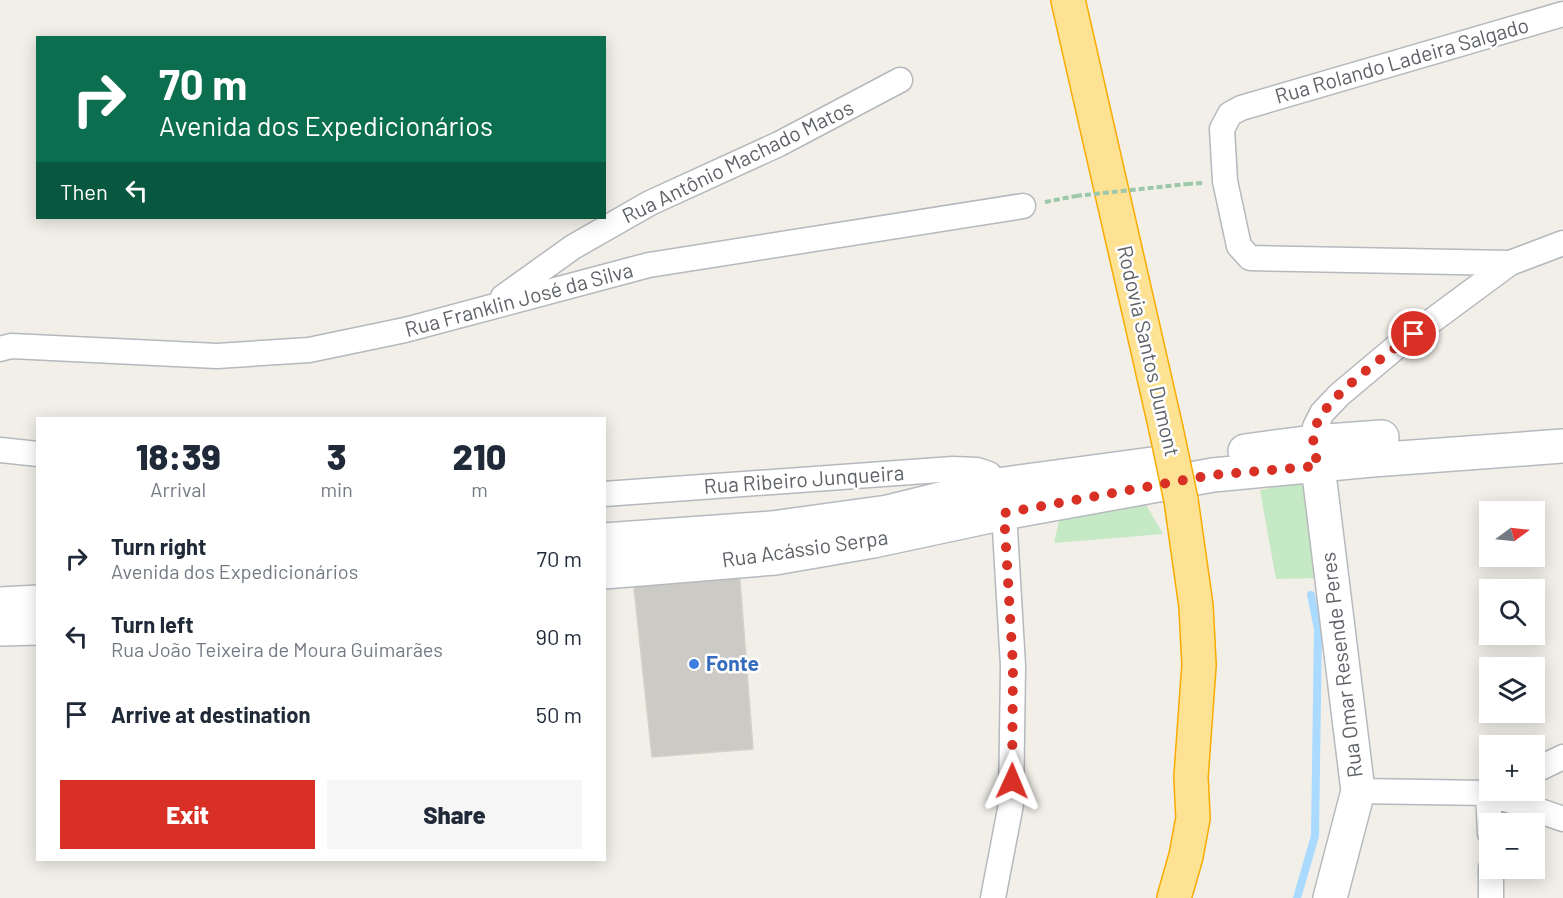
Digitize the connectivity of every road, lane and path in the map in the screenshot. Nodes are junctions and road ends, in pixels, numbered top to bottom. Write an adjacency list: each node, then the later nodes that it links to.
1 (1068, 0): 25 (highway, Rodovia Santos Dumont, bridge)
2 (1563, 14): 7 (street, Rua Rolando Ladeira Salgado)
3 (900, 81): 8 (street, Rua Antônio Machado Matos)
4 (1187, 184): 5 (path, bridge)
5 (1023, 206): 8 (street, Rua Franklin José da Silva)
6 (1563, 243): 7 (street)
7 (1510, 263): 14 (street)
8 (489, 307): 9 (street, Rua Franklin José da Silva)
9 (4, 345)
10 (1563, 423): 14 (street)
11 (1563, 446): 14 (street)
12 (0, 450): 13 (street)
13 (36, 454)
14 (1315, 454): 16 (street); 26 (street, Rua Omar Resende Peres)
15 (606, 494): 16 (street, Rua Ribeiro Junqueira)
16 (1001, 499): 17 (street, Rua Acássio Serpa); 18 (street, Rua Acássio Serpa); 31 (street)
17 (606, 540)
18 (606, 572)
19 (36, 602): 20 (street)
20 (0, 604)
21 (36, 628): 22 (street)
22 (0, 629)
23 (1563, 757): 24 (street)
24 (1545, 766)
25 (1191, 777): 32 (highway, Rodovia Santos Dumont); 33 (highway, Rodovia Santos Dumont)
26 (1358, 791): 27 (street); 34 (street, Rua Omar Resende Peres)
27 (1479, 792)
28 (1515, 801): 29 (street)
29 (1563, 819)
30 (1491, 879): 35 (street)
31 (993, 898)
32 (1152, 898)
33 (1174, 898)
34 (1330, 898)
35 (1491, 898)

